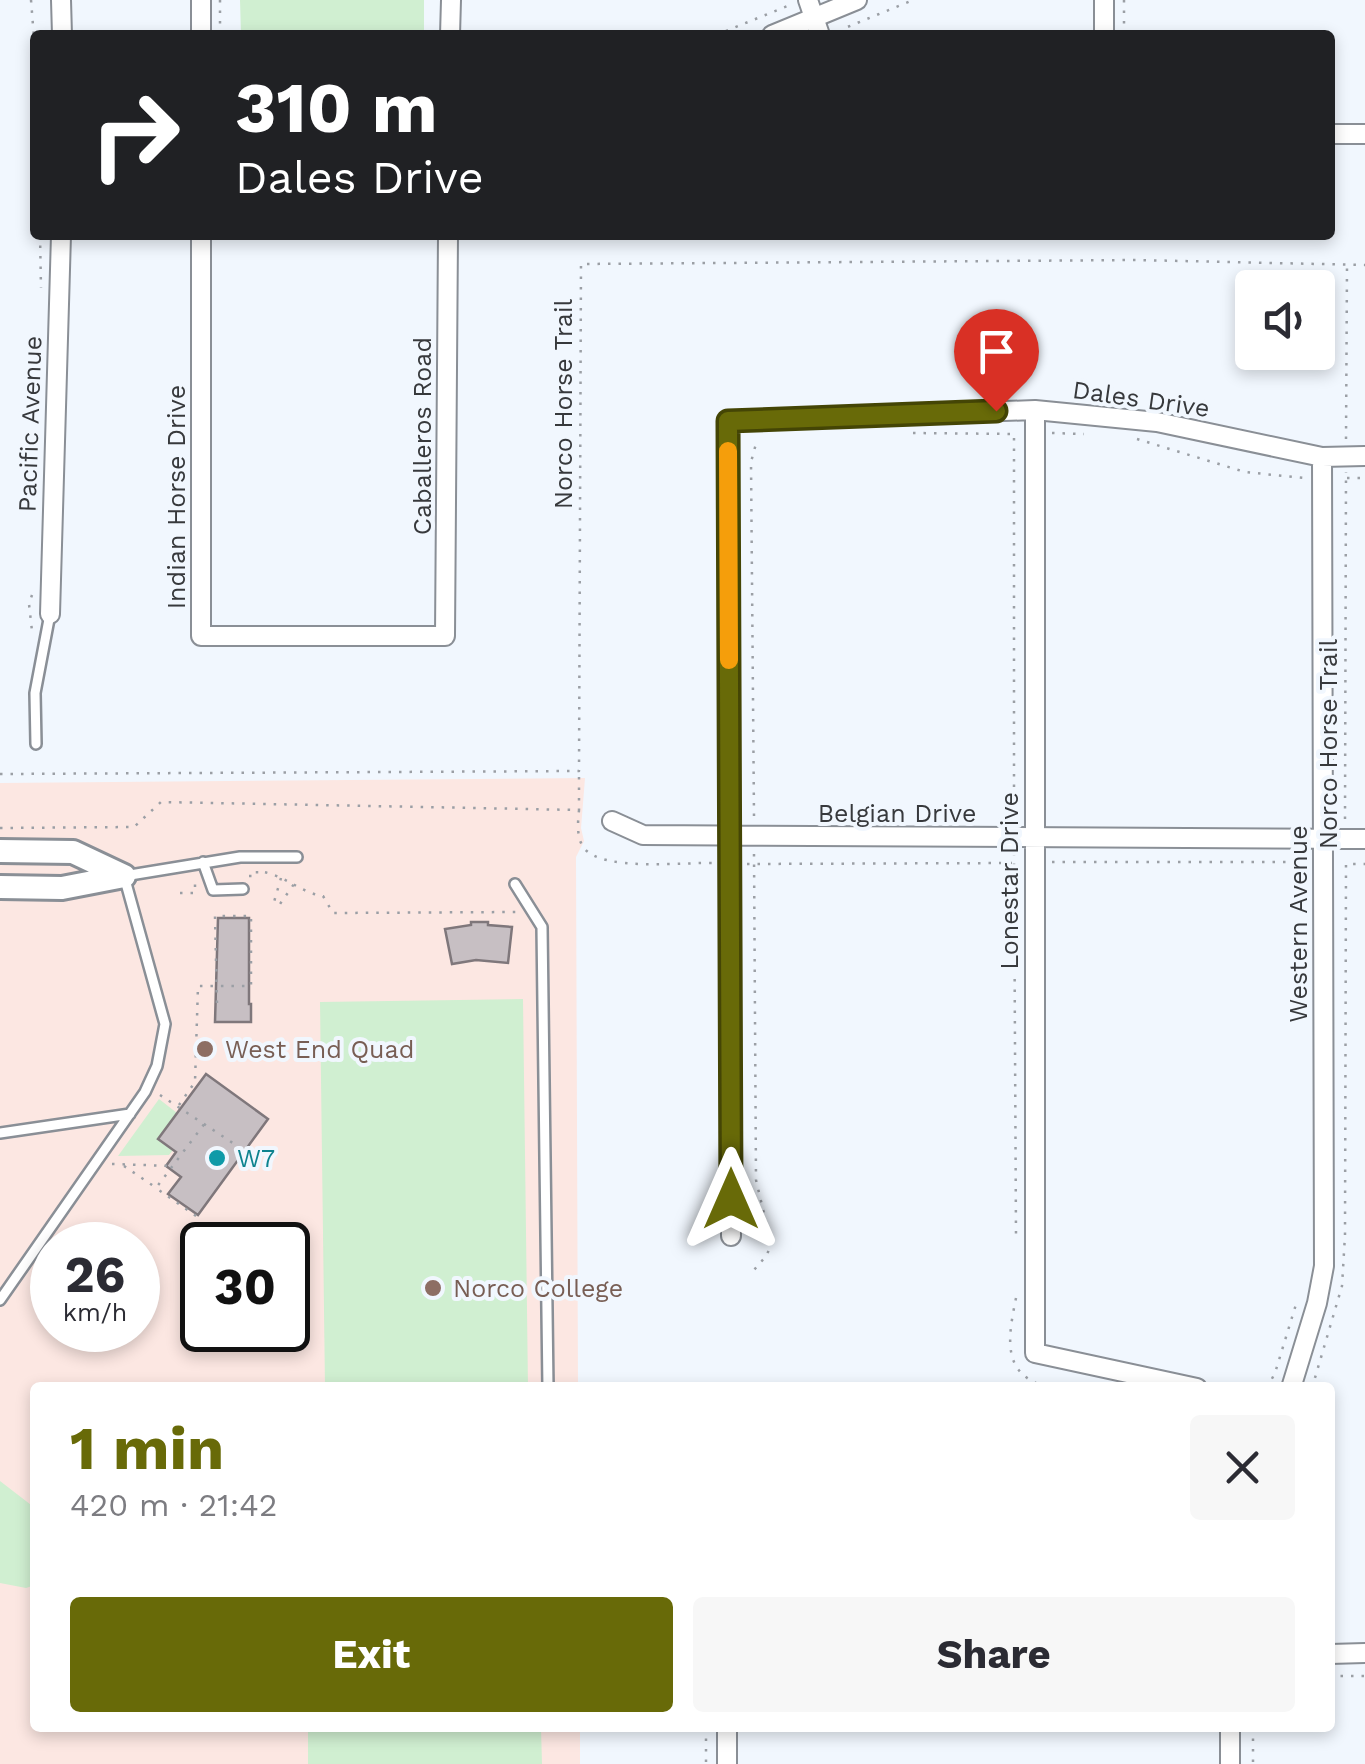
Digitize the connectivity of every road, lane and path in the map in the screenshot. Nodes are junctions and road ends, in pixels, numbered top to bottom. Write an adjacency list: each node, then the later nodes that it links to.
1 (31, 0): 13 (path)
2 (61, 0): 14 (street)
3 (200, 0): 15 (street)
4 (220, 0): 16 (path)
5 (451, 0): 17 (street)
6 (794, 0): 18 (path)
7 (808, 0): 12 (street)
8 (857, 0): 12 (street)
9 (913, 0): 19 (path)
10 (1104, 0): 20 (street)
11 (1124, 0): 21 (path)
12 (817, 27)
13 (33, 30)
14 (62, 30)
15 (200, 30)
16 (220, 30)
17 (450, 30)
18 (729, 30)
19 (844, 30)
20 (1104, 30)
21 (1124, 30)
22 (1335, 134): 23 (street)
23 (1365, 134)
24 (60, 240): 39 (street, Pacific Avenue)
25 (201, 240): 40 (street, Indian Horse Drive)
26 (448, 240): 40 (street, Caballeros Road)
27 (1347, 265): 28 (path, Norco Horse Trail); 34 (path, Norco Horse Trail); 42 (path, Norco Horse Trail)
28 (1365, 265)
29 (1035, 410): 31 (street, Lonestar Drive); 35 (street, Dales Drive); 47 (street, Dales Drive)
30 (1014, 434): 31 (path)
31 (1034, 434): 32 (path); 48 (street, Lonestar Drive)
32 (1088, 434)
33 (1128, 437): 36 (path)
34 (1356, 456): 35 (street, Dales Drive); 37 (path, Norco Horse Trail)
35 (1322, 457): 36 (street, Western Avenue)
36 (1322, 478): 37 (path); 49 (street, Western Avenue)
37 (1346, 478): 38 (path); 50 (path, Norco Horse Trail)
38 (1365, 478)
39 (50, 614): 41 (lane)
40 (445, 636)
41 (36, 744)
42 (579, 771): 43 (path); 44 (path, Norco Horse Trail)
43 (0, 774)
44 (579, 810): 46 (path); 56 (path, Norco Horse Trail)
45 (612, 821): 47 (street, Belgian Drive)
46 (0, 828)
47 (729, 836): 48 (street, Belgian Drive); 56 (street)
48 (1033, 839): 49 (street, Belgian Drive); 55 (street, Lonestar Drive)
49 (1322, 839): 50 (street, Belgian Drive); 53 (street, Western Avenue)
50 (1355, 839): 53 (path, Norco Horse Trail)
51 (0, 852): 57 (street)
52 (297, 857): 54 (lane)
53 (1322, 861): 55 (path, Norco Horse Trail); 90 (street, Western Avenue)
54 (204, 862): 57 (lane); 64 (lane)
55 (1034, 862): 56 (path, Norco Horse Trail); 88 (street, Lonestar Drive)
56 (729, 864): 84 (street)
57 (124, 876): 63 (street); 73 (lane)
58 (244, 876): 59 (path)
59 (282, 876): 61 (path); 61 (path)
60 (200, 878): 65 (path)
61 (295, 883): 66 (path)
62 (515, 884): 66 (lane)
63 (0, 887)
64 (243, 889)
65 (180, 893)
66 (532, 912): 87 (lane)
67 (257, 916): 68 (path)
68 (250, 918): 69 (path); 69 (path)
69 (216, 986): 70 (path); 72 (path)
70 (216, 1004)
71 (159, 1094): 72 (path)
72 (179, 1106): 74 (path)
73 (130, 1114): 75 (lane); 85 (lane)
74 (205, 1123): 76 (path); 79 (path)
75 (0, 1134)
76 (245, 1151)
77 (110, 1164): 78 (path)
78 (122, 1164): 79 (path); 80 (path)
79 (173, 1166): 81 (path)
80 (150, 1184): 81 (path); 82 (path)
81 (156, 1188): 83 (path)
82 (145, 1190)
83 (196, 1216)
84 (731, 1236)
85 (0, 1300)
86 (1297, 1301): 89 (path)
87 (548, 1382)
88 (1169, 1382)
89 (1270, 1382)
90 (1293, 1382)
91 (1365, 1653): 92 (street)
92 (1335, 1654)
93 (1335, 1676): 94 (path)
94 (1365, 1676)
95 (706, 1732): 99 (path)
96 (727, 1732): 100 (street)
97 (1230, 1732): 101 (street)
98 (1253, 1732): 102 (path)
99 (706, 1764)
100 (727, 1764)
101 (1230, 1764)
102 (1253, 1764)

